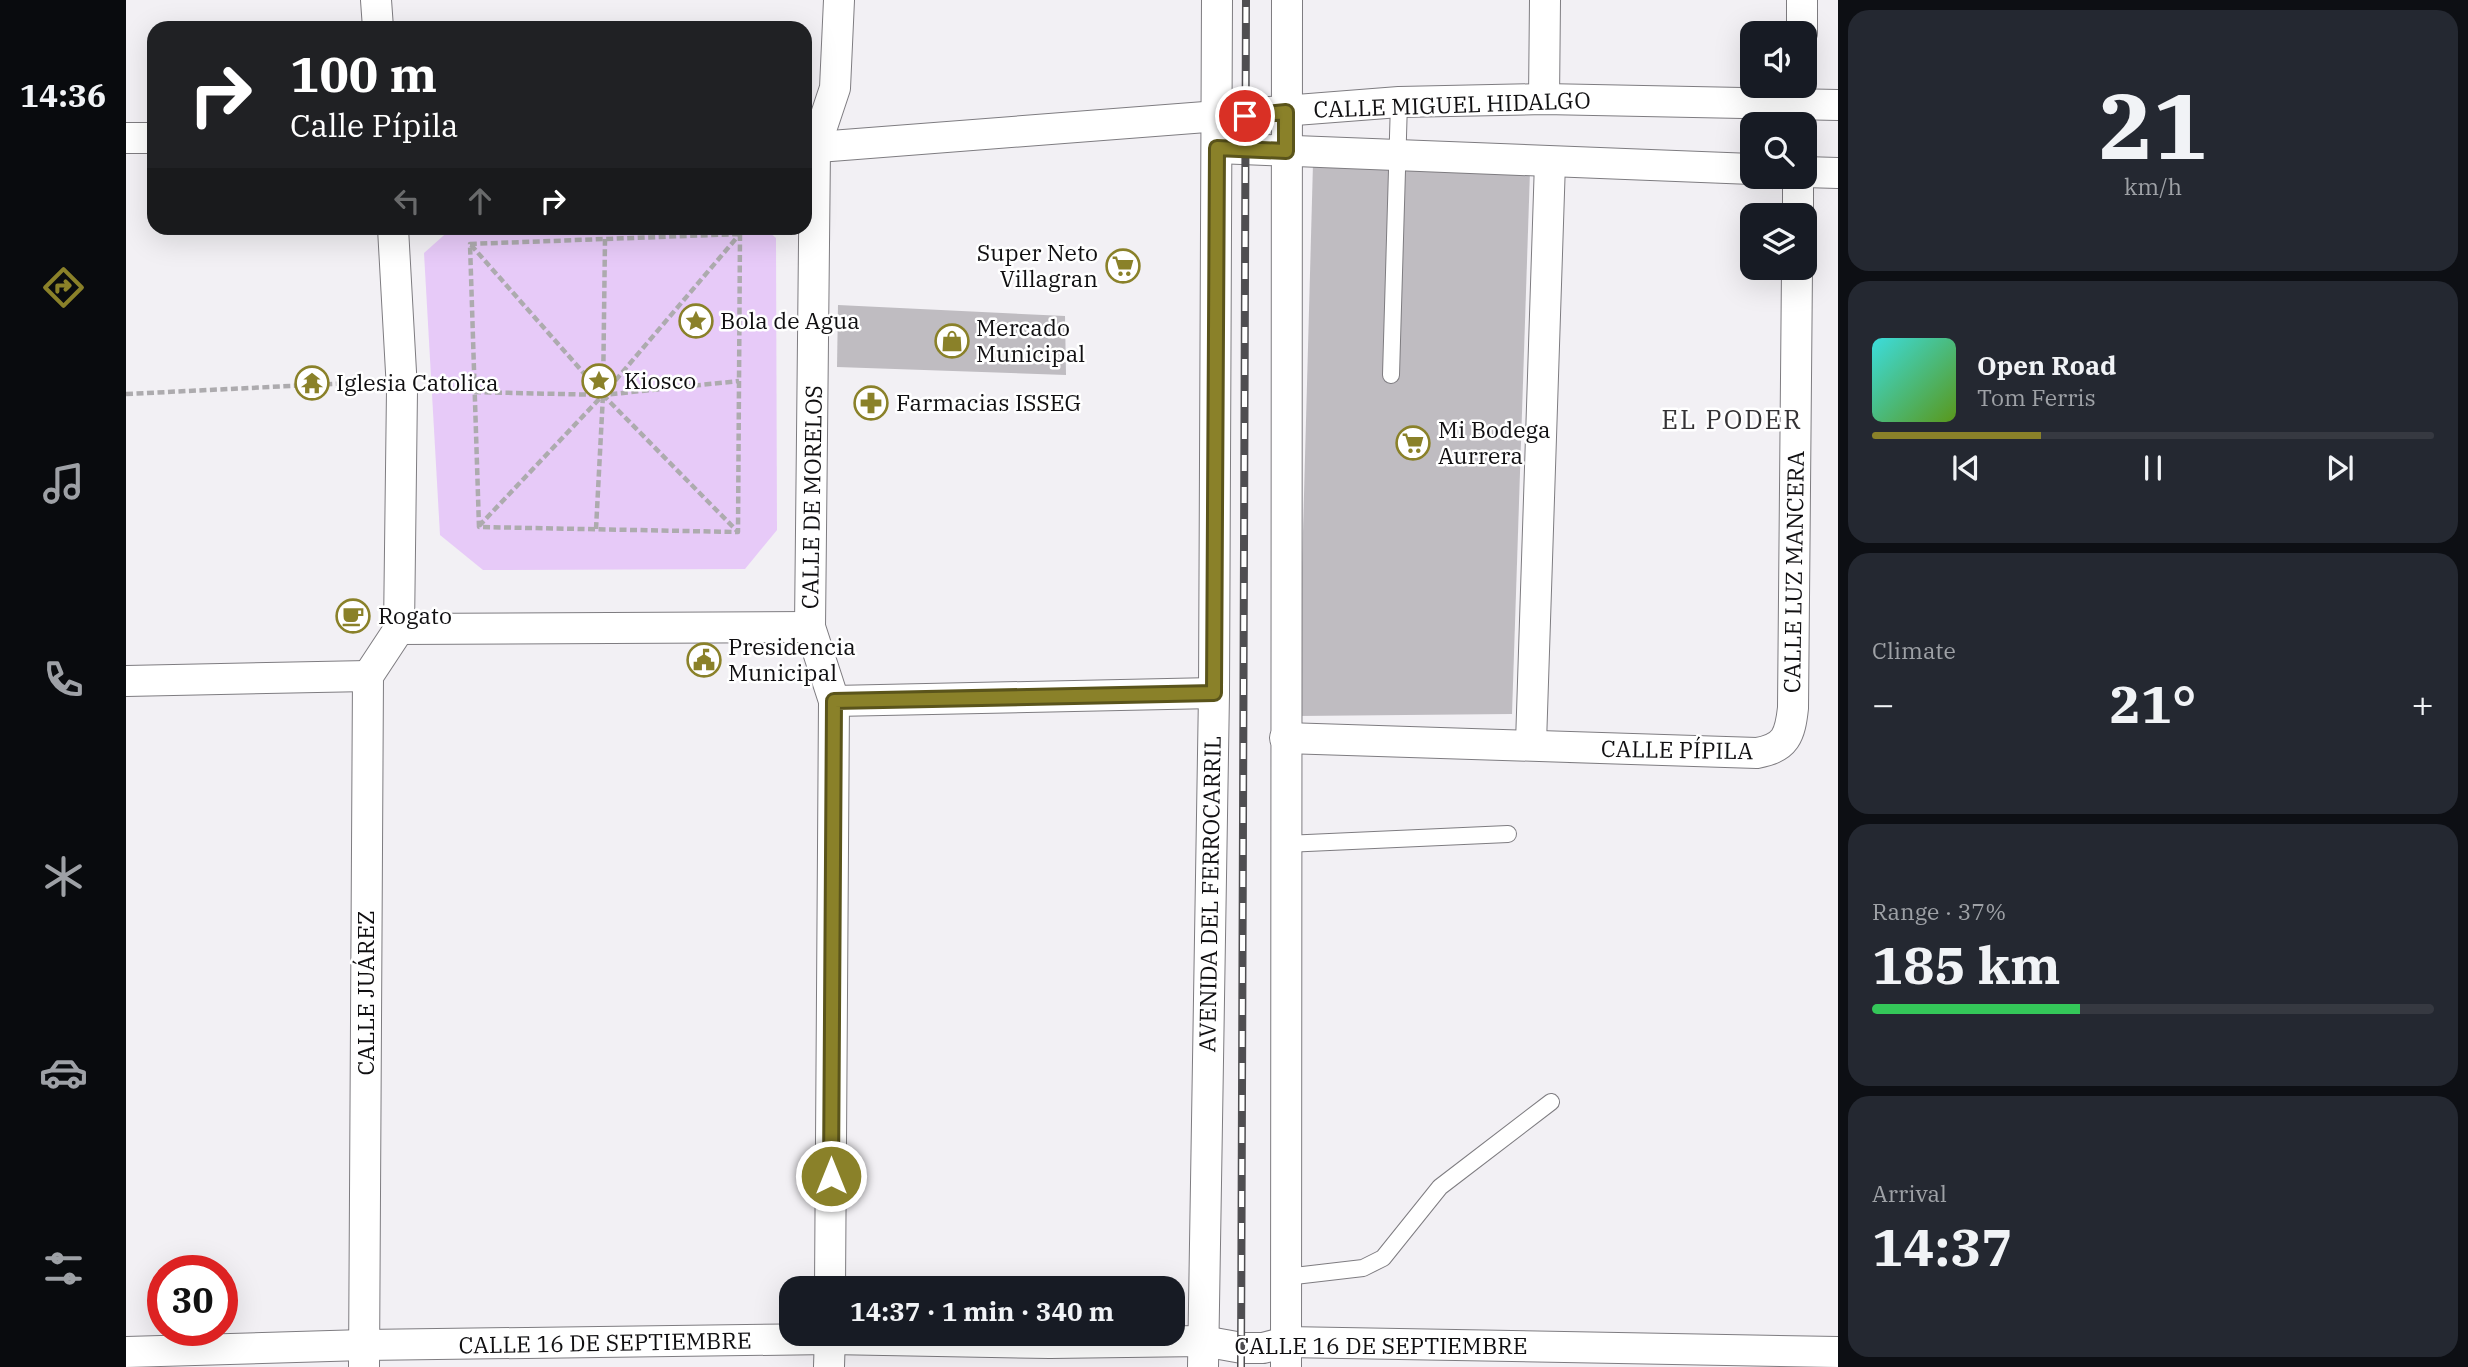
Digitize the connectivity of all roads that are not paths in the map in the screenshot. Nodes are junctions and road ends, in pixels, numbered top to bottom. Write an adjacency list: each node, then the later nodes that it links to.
1 (376, 0): 7 (street)
2 (839, 0): 17 (street, CALLE DE MORELOS)
3 (1216, 0): 14 (street, AVENIDA DEL FERROCARRIL)
4 (1287, 0): 13 (street)
5 (1545, 0): 9 (street)
6 (1802, 0): 8 (street)
7 (378, 21)
8 (1802, 21)
9 (1544, 99): 10 (street, CALLE MIGUEL HIDALGO); 11 (street, CALLE MIGUEL HIDALGO)
10 (1399, 102): 13 (street, CALLE MIGUEL HIDALGO); 21 (lane)
11 (1800, 105): 12 (street, CALLE MIGUEL HIDALGO)
12 (1838, 105)
13 (1286, 112): 14 (street, CALLE MIGUEL HIDALGO); 20 (street)
14 (1216, 118): 18 (street, CALLE MIGUEL HIDALGO); 19 (street, AVENIDA DEL FERROCARRIL)
15 (126, 138): 16 (street)
16 (147, 138)
17 (812, 143)
18 (812, 148)
19 (1217, 148): 20 (street, CALLE MIGUEL HIDALGO); 34 (street, AVENIDA DEL FERROCARRIL)
20 (1286, 151): 21 (street, CALLE MIGUEL HIDALGO); 37 (street)
21 (1398, 154): 22 (street, CALLE MIGUEL HIDALGO); 29 (lane)
22 (1550, 162): 23 (street, CALLE MIGUEL HIDALGO); 38 (street)
23 (1740, 169)
24 (1817, 172): 25 (street)
25 (1838, 173)
26 (393, 235): 31 (street)
27 (810, 235): 30 (street, CALLE DE MORELOS)
28 (1797, 280): 36 (street, CALLE LUZ MANCERA)
29 (1391, 375)
30 (810, 627): 31 (street); 35 (street, CALLE DE MORELOS)
31 (399, 629): 32 (street)
32 (368, 676): 33 (street); 50 (street, CALLE JUÁREZ)
33 (126, 681)
34 (1214, 693): 35 (street); 47 (street, AVENIDA DEL FERROCARRIL)
35 (834, 701): 42 (street, CALLE DE MORELOS)
36 (1793, 708): 38 (street, CALLE PÍPILA)
37 (1285, 737): 38 (street); 40 (street)
38 (1531, 743)
39 (1508, 834): 40 (lane)
40 (1285, 844): 43 (street)
41 (1551, 1102): 43 (lane)
42 (830, 1276)
43 (1286, 1277): 49 (street)
44 (830, 1346): 48 (street, CALLE 16 DE SEPTIEMBRE); 50 (street, CALLE 16 DE SEPTIEMBRE)
45 (126, 1352): 50 (street, CALLE 16 DE SEPTIEMBRE)
46 (1838, 1352): 49 (street, CALLE 16 DE SEPTIEMBRE)
47 (1203, 1354): 48 (street, CALLE 16 DE SEPTIEMBRE); 49 (street, CALLE 16 DE SEPTIEMBRE)
48 (1050, 1355)
49 (1286, 1355)
50 (364, 1356)

